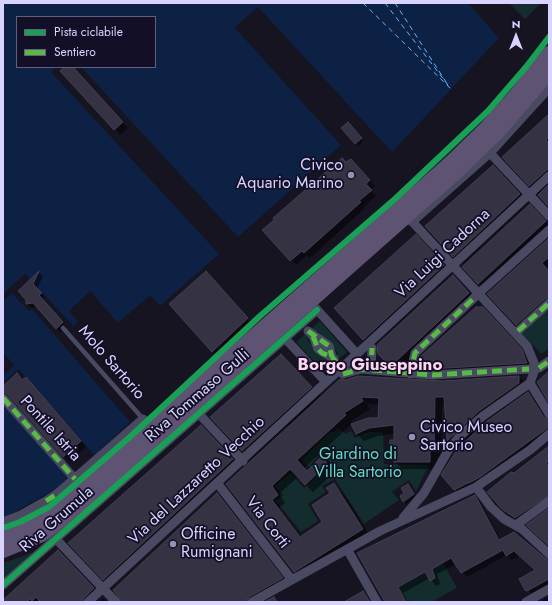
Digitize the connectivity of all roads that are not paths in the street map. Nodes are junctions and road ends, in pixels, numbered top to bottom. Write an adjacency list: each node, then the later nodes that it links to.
1 (549, 52): 5 (main road)
2 (549, 73): 9 (main road)
3 (549, 88): 4 (street)
4 (490, 153): 7 (street); 9 (street)
5 (451, 162): 9 (street); 13 (main road)
6 (549, 176): 7 (street, Via Luigi Cadorna)
7 (529, 195): 8 (street); 11 (street, Via Luigi Cadorna)
8 (549, 216)
9 (410, 219): 11 (street); 13 (main road)
10 (549, 230): 12 (street)
11 (452, 266): 12 (street); 20 (street, Via Luigi Cadorna)
12 (477, 296): 16 (street); 27 (street)
13 (310, 302): 18 (main road); 20 (street); 33 (main road, Riva Tommaso Gulli)
14 (549, 303): 16 (street)
15 (63, 328): 33 (lane, Molo Sartorio)
16 (516, 333): 29 (street)
17 (310, 334): 21 (street)
18 (281, 335): 28 (street); 31 (street, Riva Tommaso Gulli); 36 (main road, Riva Tommaso Gulli)
19 (372, 348): 25 (street)
20 (357, 354): 28 (street, Via Luigi Cadorna)
21 (334, 360)
22 (549, 361): 23 (street)
23 (540, 368)
24 (529, 369): 27 (street)
25 (371, 370): 26 (street); 27 (street)
26 (345, 372)
27 (410, 374)
28 (326, 382): 35 (street, Via del Lazzaretto Vecchio)
29 (530, 383): 32 (street); 43 (street)
30 (3, 398): 37 (street, Pontile Istria)
31 (199, 414): 35 (street); 36 (street, Riva Tommaso Gulli)
32 (549, 414)
33 (144, 421): 36 (main road, Riva Tommaso Gulli)
34 (549, 434): 39 (street)
35 (243, 461): 38 (street, Via del Lazzaretto Vecchio)
36 (117, 464): 37 (street, Riva Grumula); 46 (street, Riva Grumula); 47 (main road, Riva Grumula)
37 (75, 479): 40 (street, Riva Grumula)
38 (218, 484): 50 (street, Via Corti); 52 (street, Via del Lazzaretto Vecchio)
39 (476, 487): 43 (street); 45 (street)
40 (46, 501): 42 (street); 44 (street, Riva Grumula)
41 (549, 501): 45 (street)
42 (51, 510)
43 (401, 520): 48 (street)
44 (3, 522)
45 (516, 526): 49 (street)
46 (56, 539): 51 (street, Riva Grumula); 52 (street)
47 (4, 542)
48 (347, 549): 50 (street); 57 (street)
49 (549, 554)
50 (292, 580): 56 (street)
51 (3, 585)
52 (103, 588): 54 (street, Via del Lazzaretto Vecchio); 55 (street)
53 (549, 589): 58 (street)
54 (88, 602)
55 (116, 602)
56 (252, 602)
57 (377, 602)
58 (526, 602)

